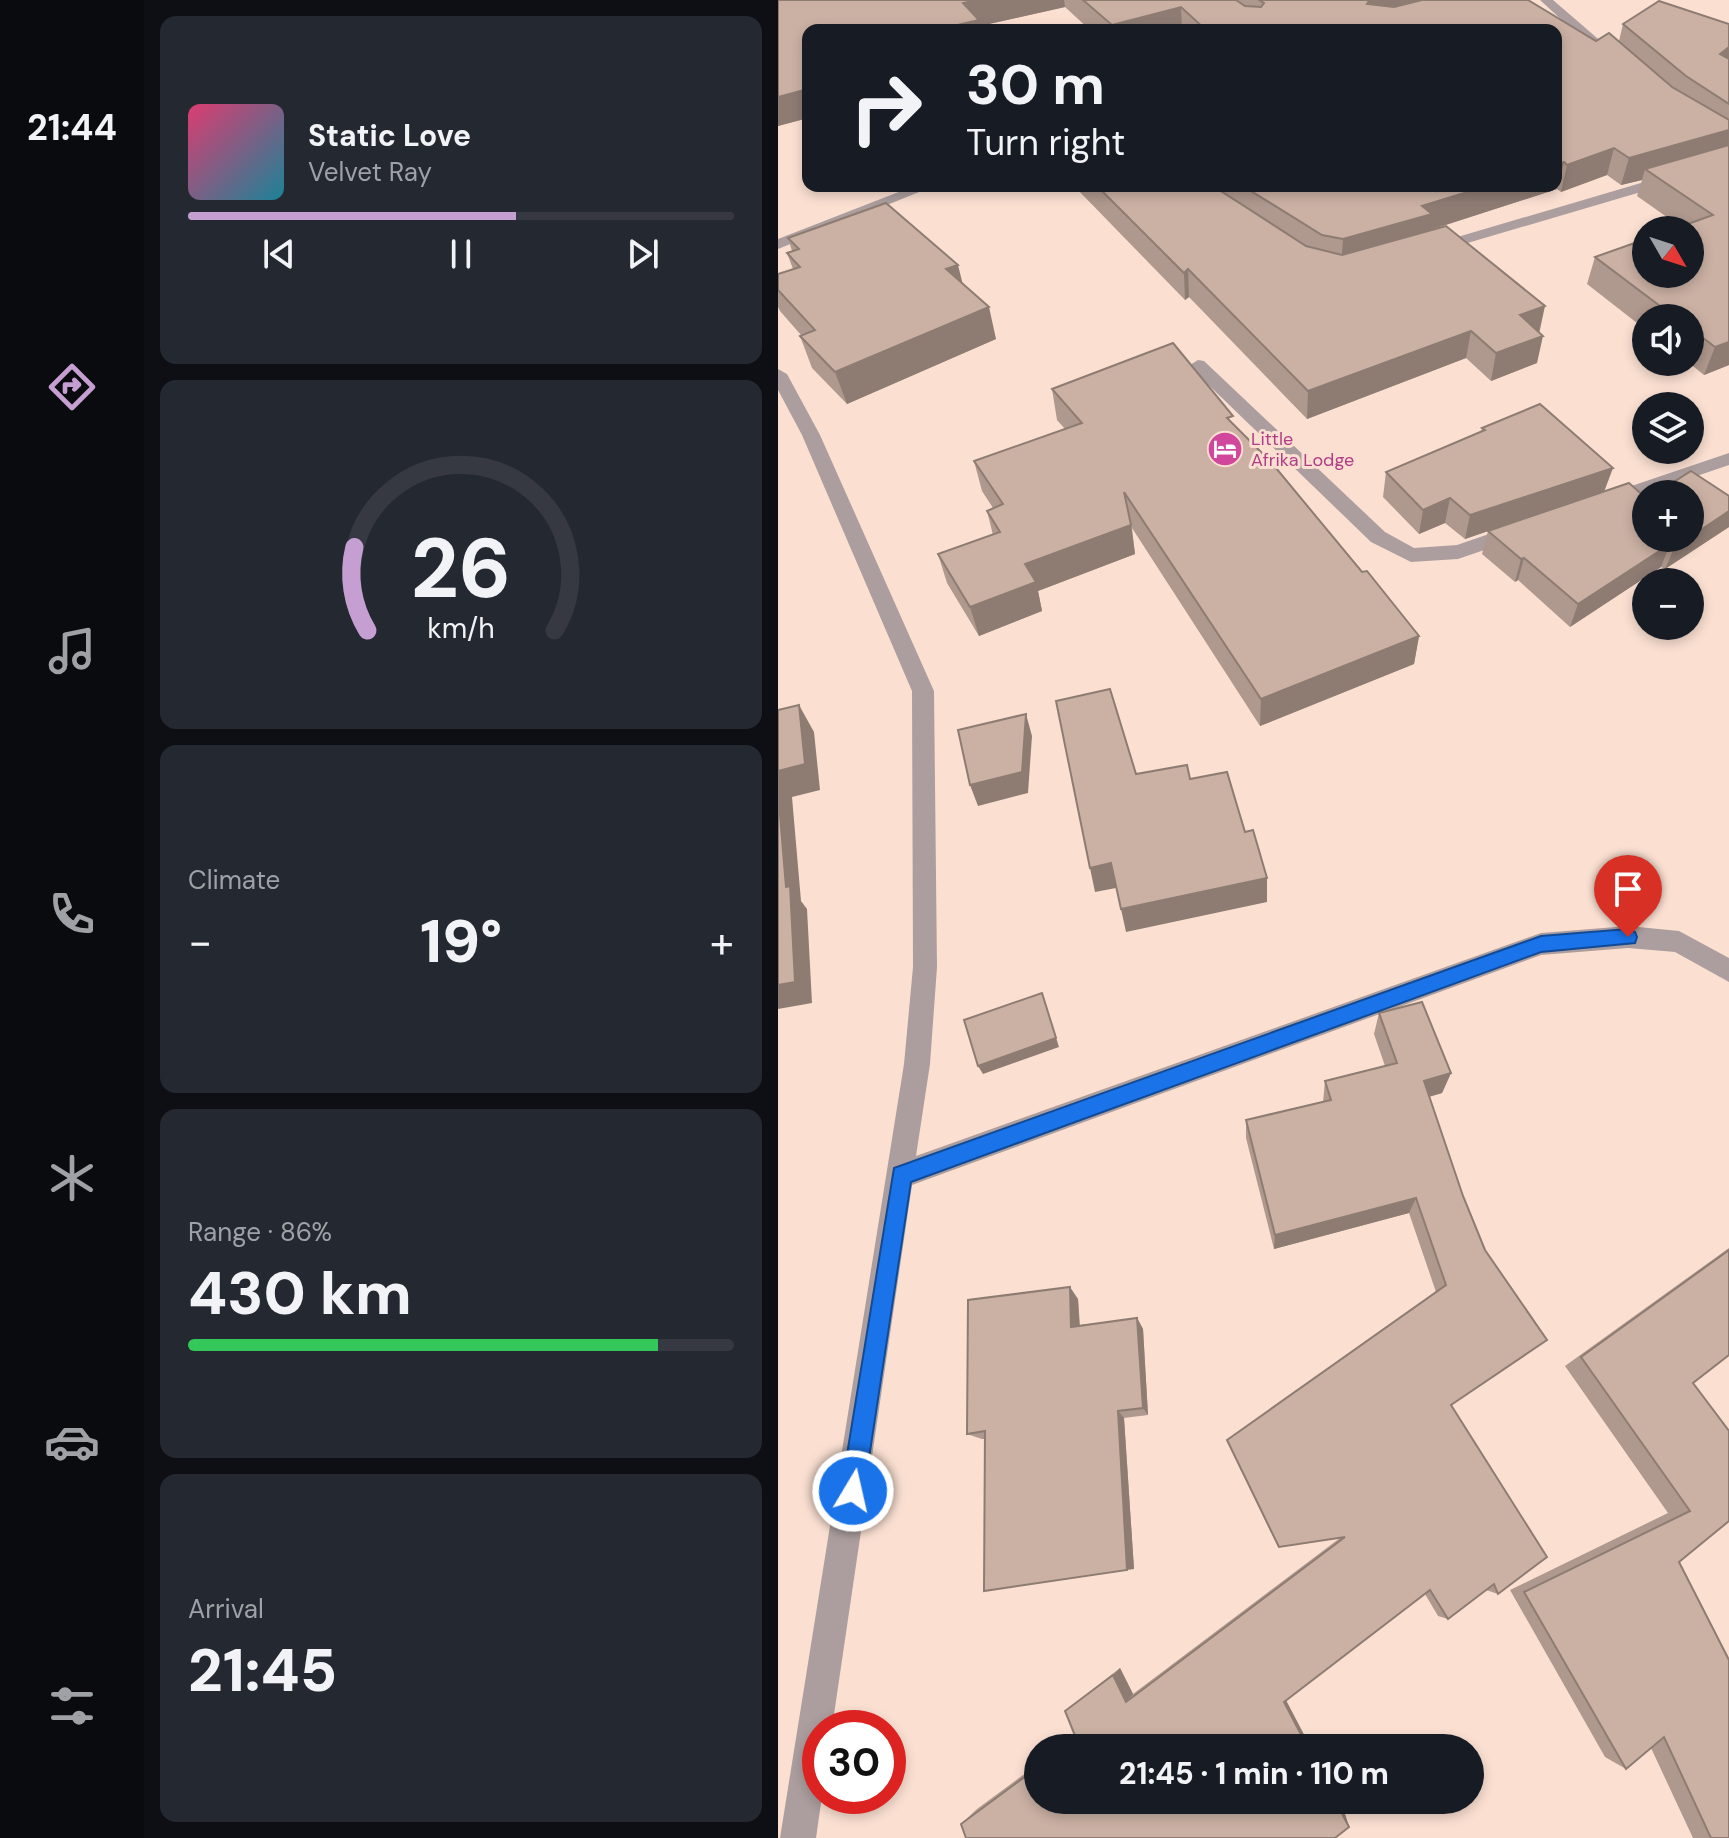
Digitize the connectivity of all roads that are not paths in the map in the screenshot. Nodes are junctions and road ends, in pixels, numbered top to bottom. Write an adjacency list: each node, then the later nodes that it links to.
1 (1546, 0): 2 (street)
2 (1618, 64)
3 (1729, 161): 6 (street)
4 (912, 192): 5 (street)
5 (778, 244)
6 (1413, 255)
7 (1198, 365): 11 (street)
8 (778, 374): 13 (street)
9 (1729, 459): 10 (street)
10 (1594, 505)
11 (1534, 526)
12 (1729, 971): 13 (street)
13 (902, 1175): 14 (street)
14 (798, 1838)

